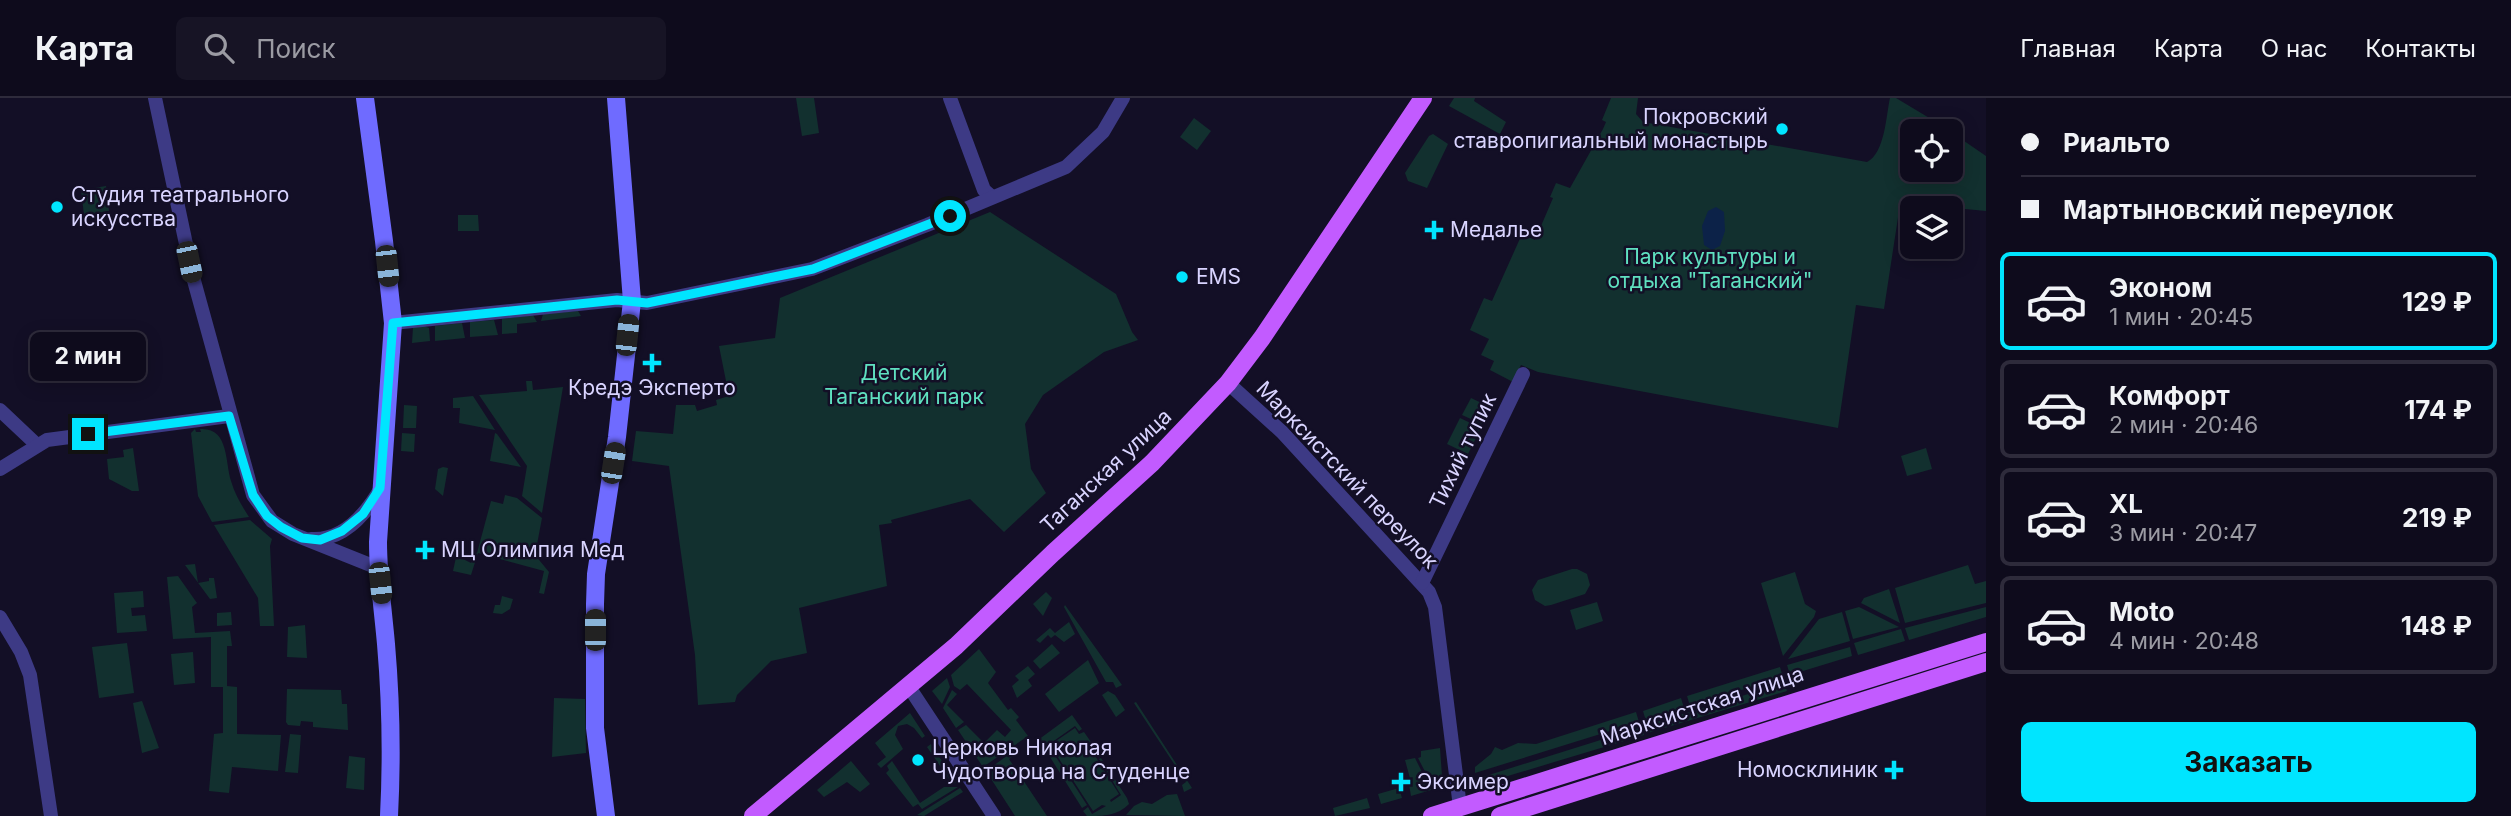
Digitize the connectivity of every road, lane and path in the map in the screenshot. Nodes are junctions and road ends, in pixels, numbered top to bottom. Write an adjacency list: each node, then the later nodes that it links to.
1 (155, 98): 13 (street)
2 (365, 98): 9 (main road)
3 (616, 98): 8 (main road)
4 (950, 98): 7 (street)
5 (1123, 98): 7 (street)
6 (1423, 98): 11 (main road, Таганская улица)
7 (992, 197): 8 (street)
8 (632, 301): 9 (street); 27 (main road)
9 (393, 323): 16 (main road)
10 (1523, 374): 19 (street, Тихий тупик)
11 (1228, 383): 19 (street, Марксистский переулок); 23 (main road, Таганская улица)
12 (0, 410): 14 (street)
13 (229, 416): 14 (street); 17 (street)
14 (37, 445): 15 (street)
15 (0, 469)
16 (380, 488): 17 (street); 18 (main road)
17 (302, 538): 18 (street)
18 (378, 568): 26 (main road)
19 (1422, 583): 24 (street, Марксистский переулок)
20 (0, 617): 25 (street)
21 (1986, 642): 24 (main road, Марксистская улица)
22 (1986, 662): 31 (main road, Марксистская улица)
23 (909, 687): 28 (main road, Таганская улица); 29 (street)
24 (1460, 807): 30 (main road, Марксистская улица)
25 (51, 816)
26 (389, 816)
27 (606, 816)
28 (753, 816)
29 (994, 816)
30 (1432, 816)
31 (1500, 816)

